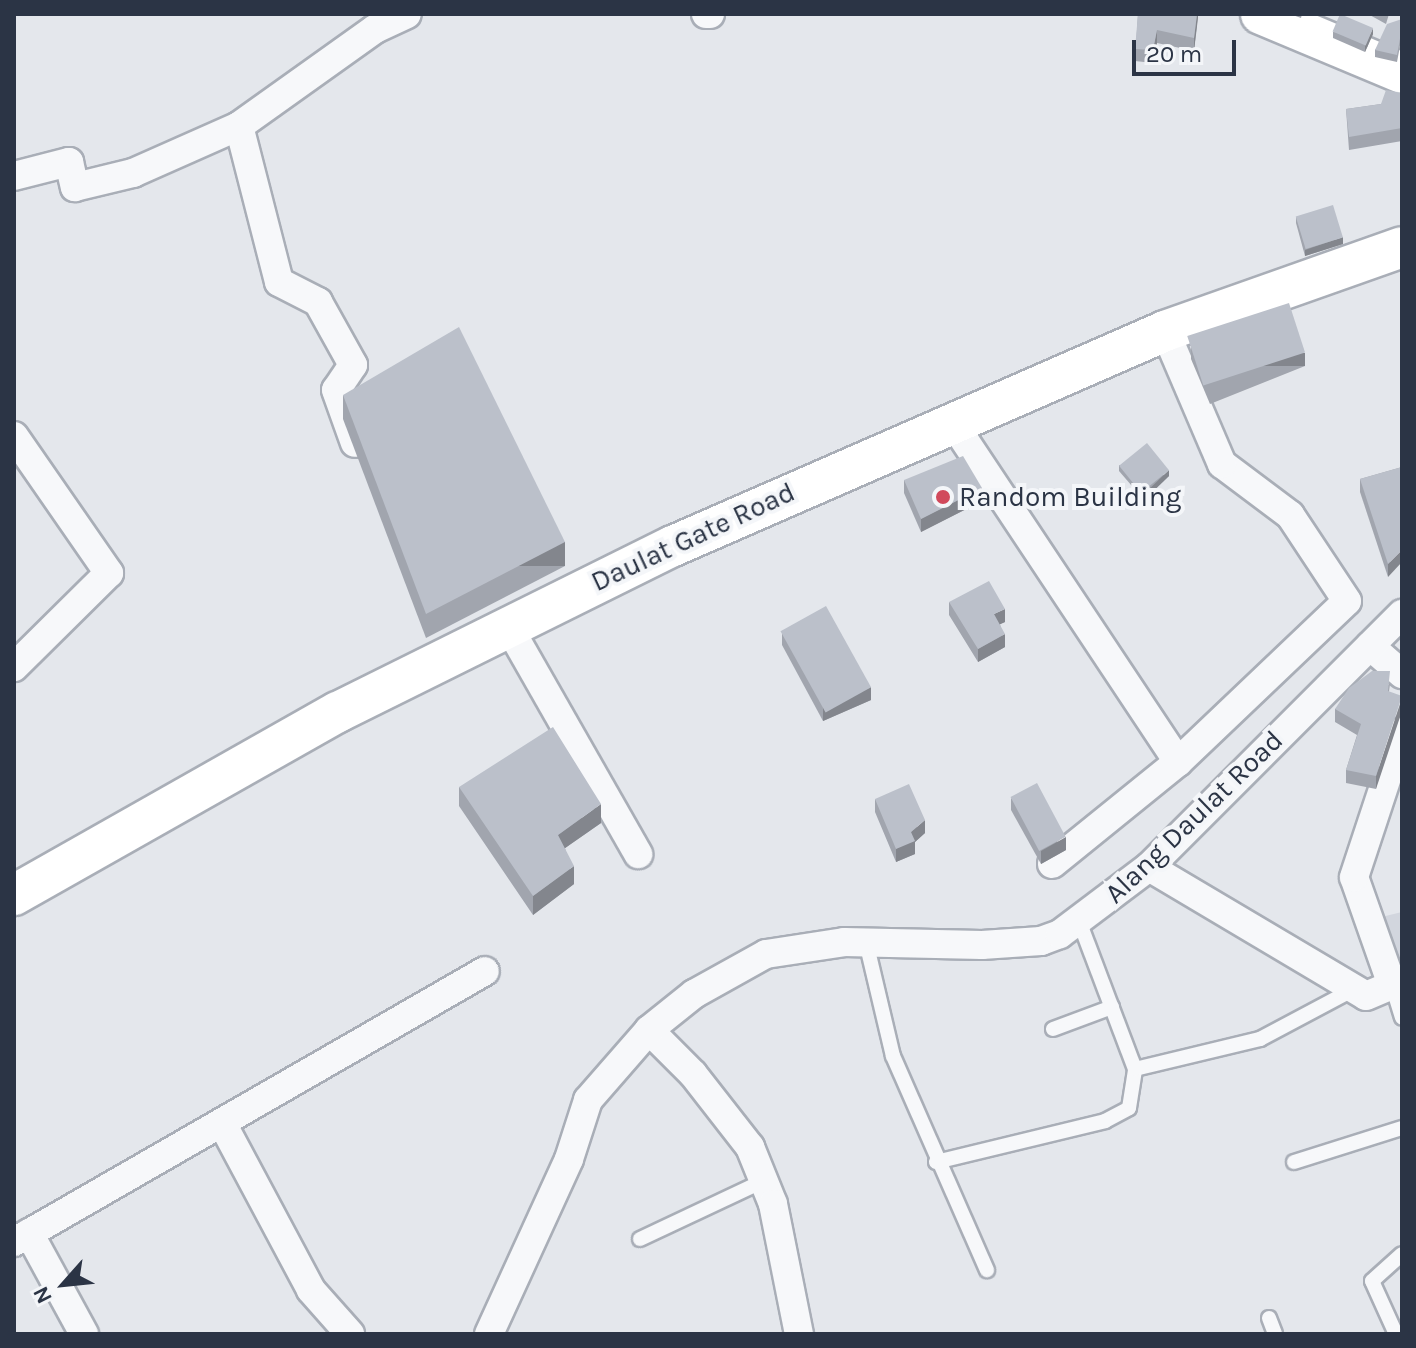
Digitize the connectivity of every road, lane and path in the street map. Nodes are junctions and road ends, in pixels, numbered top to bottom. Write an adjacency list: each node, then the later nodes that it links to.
1 (407, 14): 4 (street)
2 (1261, 14): 3 (main road)
3 (1402, 73)
4 (239, 126): 5 (street); 10 (street)
5 (14, 176)
6 (1402, 247): 7 (main road, Daulat Gate Road)
7 (1165, 331): 8 (main road, Daulat Gate Road); 17 (street)
8 (953, 423): 12 (main road, Daulat Gate Road); 17 (street)
9 (14, 436): 14 (street)
10 (368, 476)
11 (1402, 614): 13 (street, Alang Daulat Road)
12 (507, 624): 18 (street); 21 (main road, Daulat Gate Road)
13 (1370, 646): 15 (street); 20 (street, Alang Daulat Road)
14 (14, 667)
15 (1402, 674)
16 (1400, 744): 25 (street)
17 (1178, 762): 19 (street)
18 (638, 854)
19 (1052, 864)
20 (1149, 867): 22 (street, Alang Daulat Road); 26 (street)
21 (14, 895)
22 (1079, 921): 23 (street, Alang Daulat Road); 27 (lane)
23 (866, 942): 30 (street, Alang Daulat Road); 34 (lane)
24 (485, 971): 32 (street)
25 (1397, 984): 26 (street); 28 (lane)
26 (1354, 989): 31 (lane)
27 (1112, 1007): 29 (lane); 31 (lane)
28 (1402, 1018)
29 (1053, 1029)
30 (649, 1030): 36 (street); 44 (street, Alang Daulat Road)
31 (1135, 1069): 34 (lane)
32 (222, 1123): 37 (street); 43 (street)
33 (1402, 1128): 35 (lane)
34 (936, 1162): 40 (lane)
35 (1294, 1162)
36 (763, 1181): 38 (lane); 45 (street)
37 (22, 1238): 42 (street)
38 (640, 1239)
39 (1402, 1254): 47 (lane)
40 (987, 1270)
41 (1269, 1318): 46 (lane)
42 (84, 1334)
43 (350, 1334)
44 (489, 1334)
45 (799, 1334)
46 (1275, 1334)
47 (1396, 1334)

